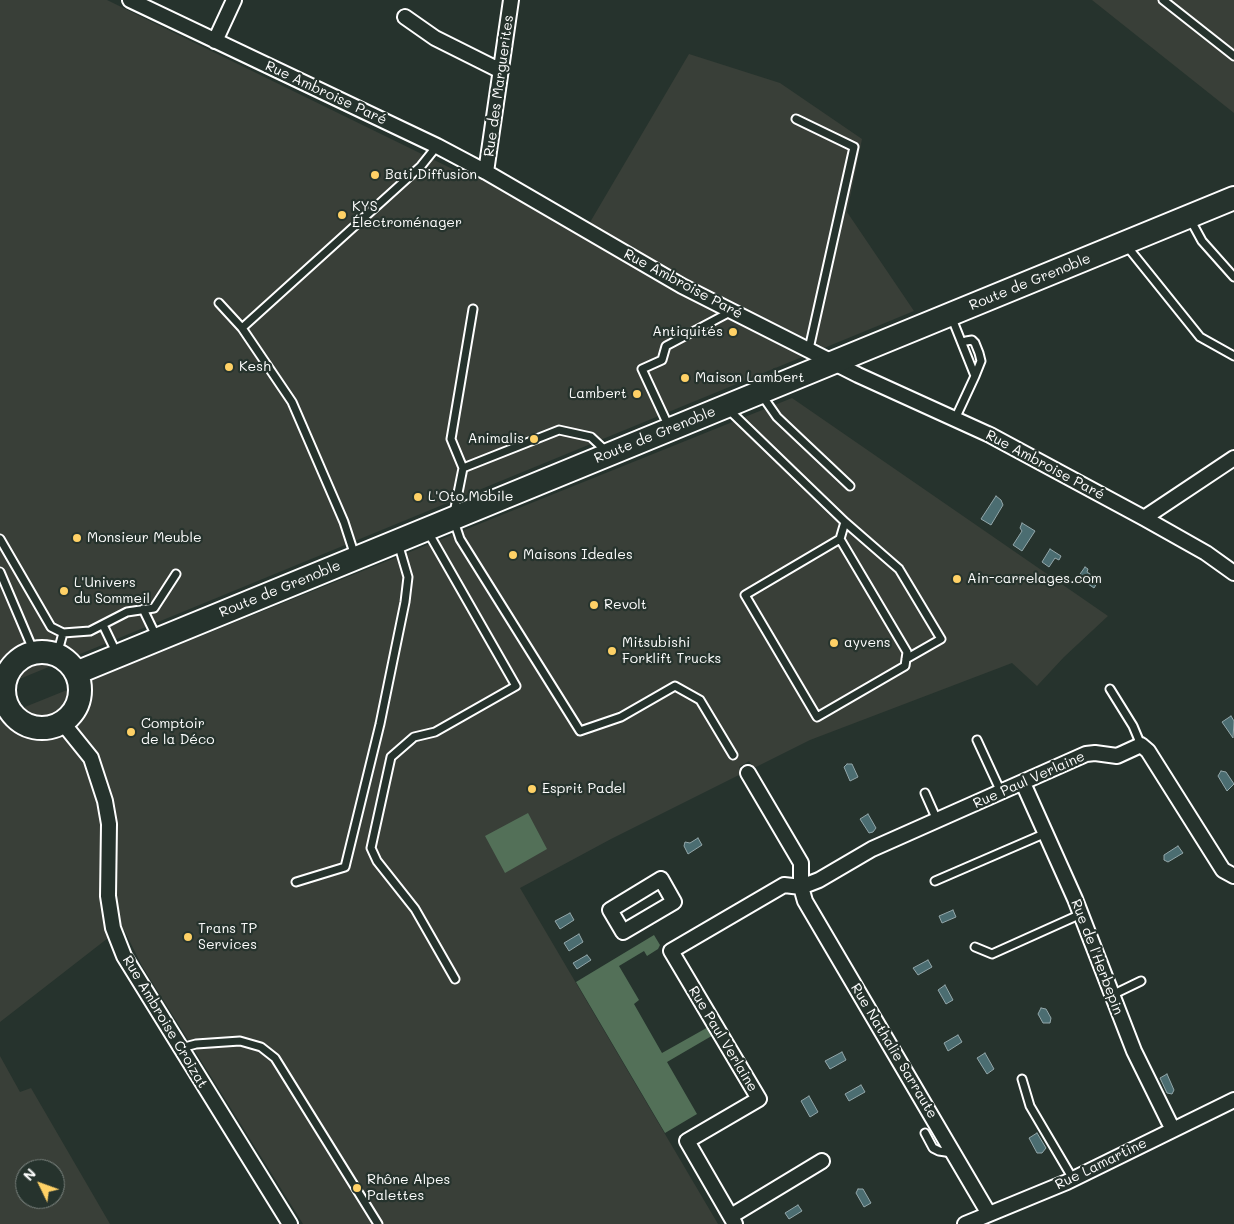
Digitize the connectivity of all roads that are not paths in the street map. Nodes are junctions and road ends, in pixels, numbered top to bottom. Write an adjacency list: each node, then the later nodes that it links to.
1 (130, 0): 6 (street, Rue Ambroise Paré)
2 (234, 0): 6 (street)
3 (511, 0): 8 (street, Rue des Marguerites)
4 (1163, 0): 7 (lane)
5 (405, 17): 8 (street)
6 (215, 41): 10 (street, Rue Ambroise Paré)
7 (1234, 56)
8 (502, 71): 11 (street, Rue des Marguerites)
9 (796, 119): 22 (lane)
10 (437, 146): 11 (street, Rue Ambroise Paré); 20 (lane)
11 (486, 172): 18 (street, Rue Ambroise Paré)
12 (1234, 198): 13 (main road, Route de Grenoble)
13 (1189, 216): 14 (main road, Route de Grenoble); 15 (lane)
14 (1124, 243): 19 (main road, Route de Grenoble); 23 (lane)
15 (1234, 277)
16 (219, 303): 20 (lane)
17 (473, 310): 32 (lane)
18 (732, 311): 22 (street, Rue Ambroise Paré); 29 (lane)
19 (950, 314): 24 (main road, Route de Grenoble); 25 (lane)
20 (242, 328): 41 (lane)
21 (966, 341): 25 (lane)
22 (809, 349): 24 (street, Rue Ambroise Paré)
23 (1234, 356)
24 (834, 362): 26 (main road, Route de Grenoble); 28 (street, Rue Ambroise Paré)
25 (974, 376): 28 (lane)
26 (760, 392): 27 (main road, Route de Grenoble); 33 (lane)
27 (725, 406): 29 (main road, Route de Grenoble); 36 (lane)
28 (955, 419): 35 (street, Rue Ambroise Paré)
29 (669, 429): 30 (main road, Route de Grenoble)
30 (609, 454): 32 (lane); 34 (main road, Route de Grenoble)
31 (1234, 458): 35 (street)
32 (463, 468): 34 (lane)
33 (850, 486)
34 (454, 518): 37 (main road, Route de Grenoble); 60 (lane)
35 (1144, 518): 43 (street, Rue Ambroise Paré)
36 (845, 522): 39 (lane); 52 (lane)
37 (426, 529): 40 (main road, Route de Grenoble); 73 (lane)
38 (0, 539): 47 (lane)
39 (840, 539): 52 (lane); 52 (lane)
40 (397, 541): 41 (main road, Route de Grenoble); 68 (lane)
41 (356, 558): 48 (main road, Route de Grenoble)
42 (0, 572): 49 (lane)
43 (1234, 573)
44 (176, 574): 45 (lane)
45 (143, 609): 46 (lane); 48 (lane)
46 (103, 624): 47 (lane); 51 (lane)
47 (62, 633): 50 (lane)
48 (157, 639): 51 (main road, Route de Grenoble)
49 (34, 652): 50 (main road); 54 (main road)
50 (57, 655): 53 (main road)
51 (117, 655): 53 (main road, Route de Grenoble)
52 (906, 659)
53 (76, 673): 57 (main road)
54 (2, 682): 56 (main road)
55 (1110, 690): 59 (lane)
56 (7, 717): 57 (main road)
57 (62, 722): 76 (street, Rue Ambroise Croizat)
58 (977, 740): 63 (lane)
59 (1141, 745): 62 (street, Rue Paul Verlaine); 67 (street)
60 (733, 755)
61 (748, 773): 70 (street)
62 (1023, 783): 63 (street, Rue Paul Verlaine); 66 (street, Rue de l'Herbepin)
63 (1001, 792): 65 (street, Rue Paul Verlaine)
64 (925, 793): 65 (lane)
65 (937, 820): 70 (street, Rue Paul Verlaine)
66 (1046, 833): 69 (lane); 71 (street, Rue de l'Herbepin)
67 (1234, 876)
68 (296, 882)
69 (935, 882)
70 (801, 887): 81 (street, Rue Nathalie Sarraute); 85 (street, Rue Paul Verlaine)
71 (1081, 914): 72 (lane); 75 (street, Rue de l'Herbepin)
72 (975, 947)
73 (456, 978)
74 (1141, 981): 75 (lane)
75 (1112, 995): 79 (street, Rue de l'Herbepin)
76 (181, 1048): 86 (street, Rue Ambroise Croizat); 87 (lane)
77 (1022, 1079): 83 (lane)
78 (1234, 1100): 79 (street, Rue Lamartine)
79 (1173, 1130): 83 (street, Rue Lamartine)
80 (925, 1133): 81 (lane)
81 (954, 1153): 84 (street, Rue Nathalie Sarraute)
82 (822, 1162): 85 (street)
83 (1073, 1178): 84 (street, Rue Lamartine)
84 (989, 1214): 88 (street, Rue Lamartine)
85 (733, 1220)
86 (290, 1224)
87 (378, 1224)
88 (965, 1224)

